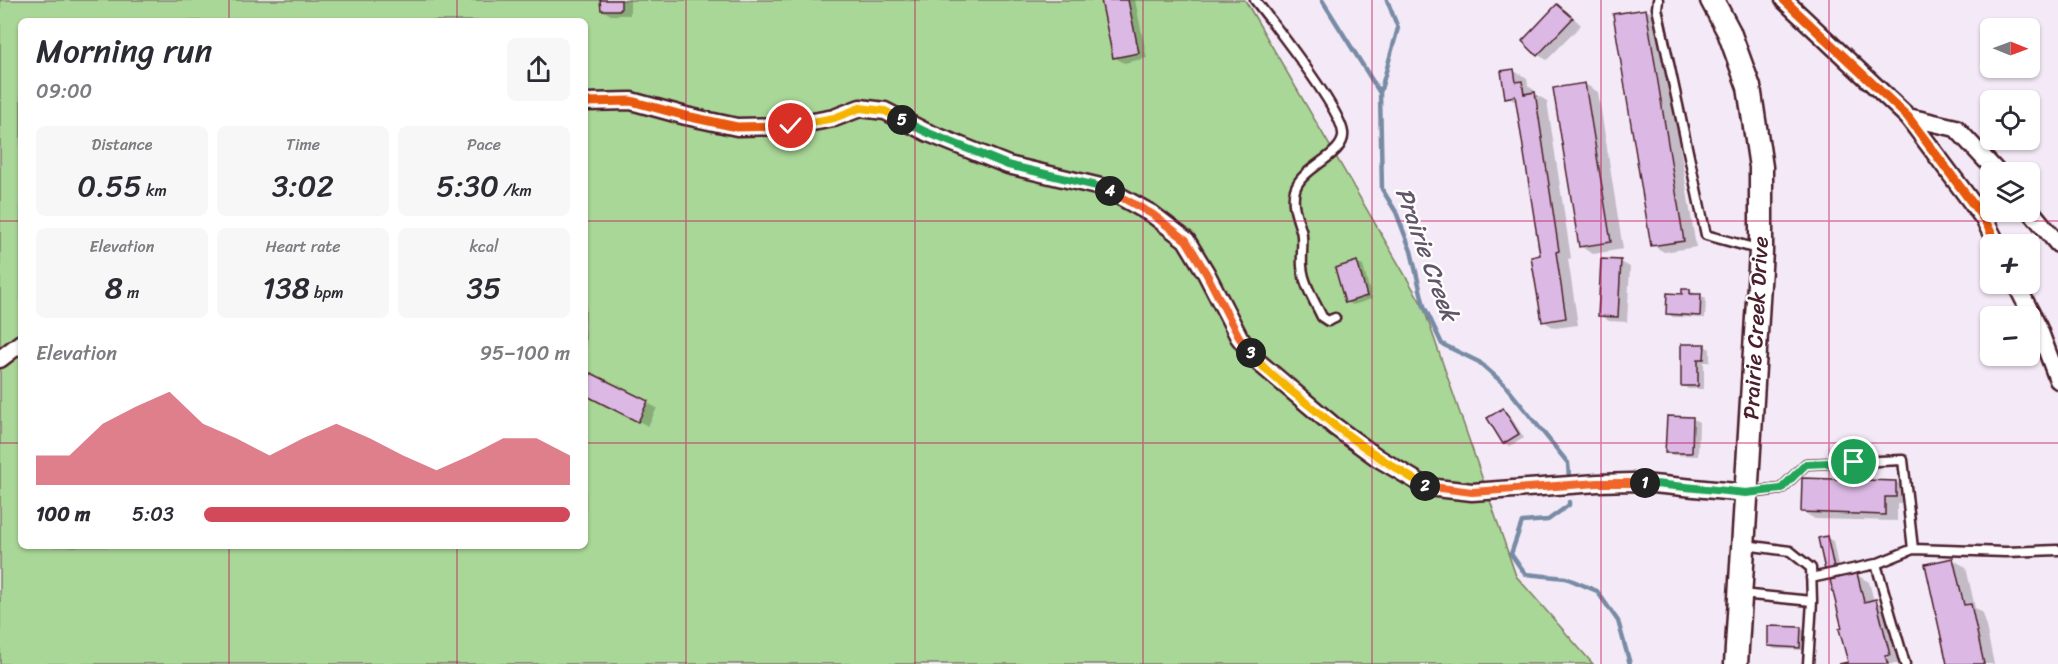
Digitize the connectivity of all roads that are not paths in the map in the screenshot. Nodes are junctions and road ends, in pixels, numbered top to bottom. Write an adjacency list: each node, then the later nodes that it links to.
1 (1255, 0): 13 (lane)
2 (1658, 0): 11 (lane)
3 (1712, 0): 11 (main road, Prairie Creek Drive)
4 (1784, 0): 6 (street)
5 (588, 102): 17 (street)
6 (1908, 117): 7 (street); 9 (street)
7 (1988, 162)
8 (2040, 222): 10 (street)
9 (1992, 234)
10 (2058, 244)
11 (1761, 251): 17 (main road, Prairie Creek Drive)
12 (2021, 294): 16 (street)
13 (1335, 318)
14 (18, 345): 15 (street)
15 (0, 360)
16 (2058, 380)
17 (1746, 493): 18 (main road, Prairie Creek Drive); 19 (lane)
18 (1743, 545): 22 (lane); 23 (main road, Prairie Creek Drive)
19 (1913, 549): 20 (lane); 21 (lane)
20 (2058, 550)
21 (1876, 564): 22 (lane); 27 (lane)
22 (1811, 578): 24 (lane)
23 (1740, 594): 24 (lane); 25 (main road, Prairie Creek Drive)
24 (1812, 601): 26 (lane)
25 (1736, 664)
26 (1808, 664)
27 (1905, 664)

